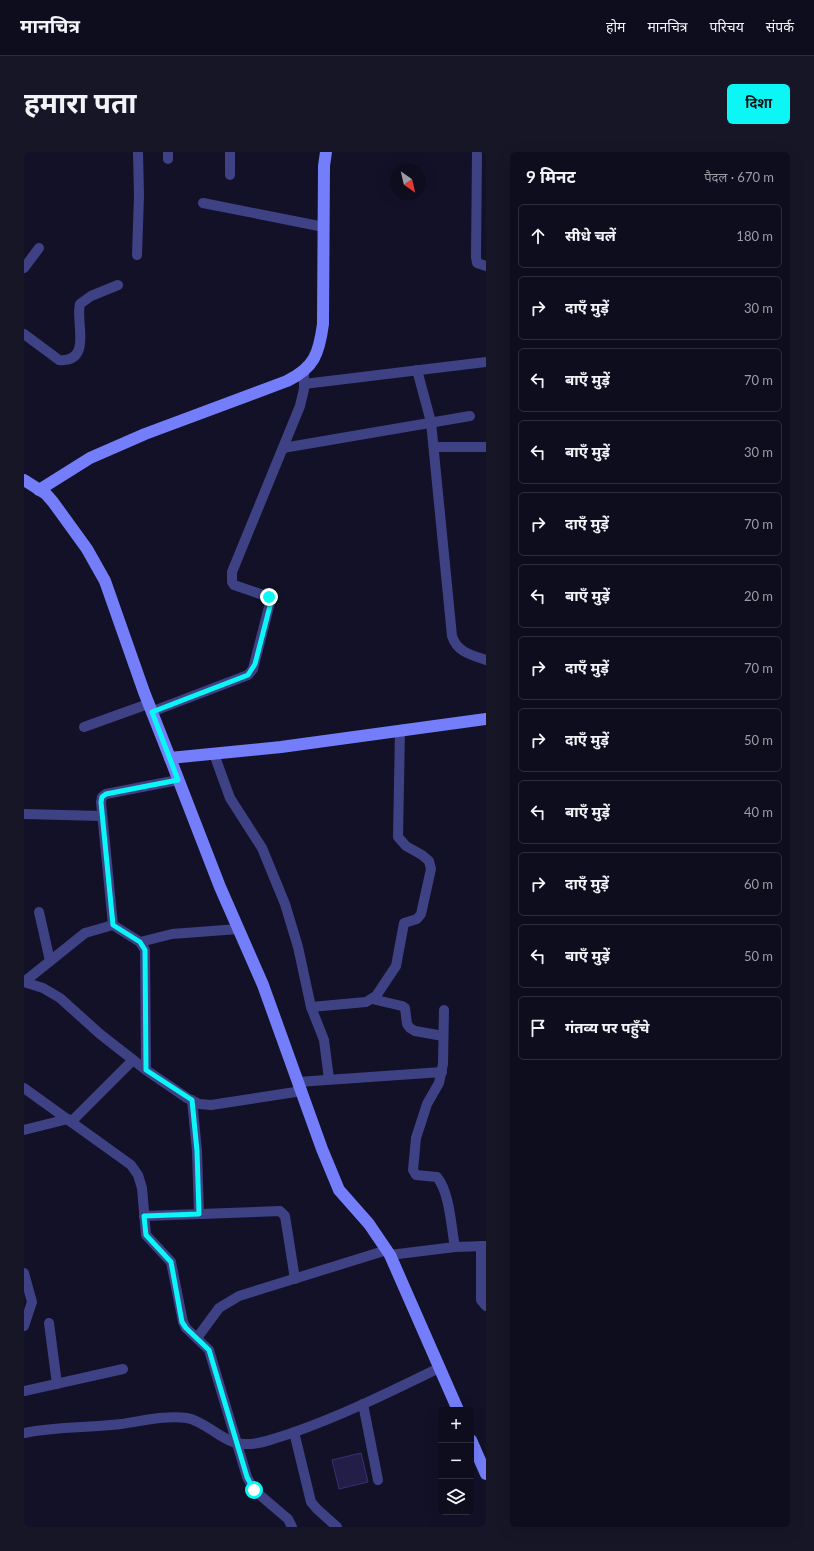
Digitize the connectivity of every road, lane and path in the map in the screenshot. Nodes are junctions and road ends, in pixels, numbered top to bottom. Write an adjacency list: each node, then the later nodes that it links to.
1 (138, 152): 10 (street)
2 (230, 152): 5 (street)
3 (326, 152): 8 (main road)
4 (477, 152): 7 (street)
5 (230, 175)
6 (203, 203): 8 (street)
7 (481, 218): 11 (street)
8 (324, 228): 17 (main road)
9 (38, 248): 12 (street)
10 (137, 255)
11 (486, 266)
12 (24, 268)
13 (118, 285): 14 (street)
14 (24, 334)
15 (486, 362): 16 (street)
16 (417, 370): 18 (street); 20 (street)
17 (304, 371): 18 (street); 25 (main road)
18 (304, 384): 23 (street)
19 (470, 416): 20 (street)
20 (431, 422): 21 (street); 23 (street)
21 (434, 447): 22 (street); 26 (street)
22 (486, 447)
23 (283, 448): 27 (street)
24 (24, 480): 25 (main road)
25 (39, 490): 27 (main road)
26 (486, 660)
27 (150, 708): 29 (street); 32 (main road)
28 (486, 719): 30 (main road)
29 (84, 727)
30 (400, 730): 31 (main road); 42 (street)
31 (214, 754): 32 (main road); 43 (street)
32 (170, 758): 33 (main road)
33 (178, 780): 35 (street); 38 (main road)
34 (24, 814): 35 (street)
35 (102, 816): 37 (street)
36 (39, 912): 40 (street)
37 (113, 925): 39 (street); 40 (street)
38 (238, 928): 39 (street); 50 (main road)
39 (140, 942): 47 (street)
40 (50, 961): 41 (street)
41 (24, 982): 46 (street)
42 (372, 999): 43 (street); 45 (street)
43 (311, 1007): 49 (street)
44 (444, 1010): 45 (street)
45 (444, 1036): 48 (street)
46 (133, 1060): 47 (street); 53 (street)
47 (146, 1070): 52 (street)
48 (442, 1072): 49 (street); 58 (street)
49 (329, 1079): 50 (street)
50 (300, 1086): 52 (street); 59 (main road)
51 (24, 1088): 53 (street)
52 (192, 1100): 55 (street)
53 (69, 1121): 54 (street); 56 (street)
54 (24, 1130)
55 (199, 1214): 56 (street); 61 (street)
56 (144, 1216): 65 (street)
57 (484, 1246): 58 (street); 62 (street)
58 (455, 1247): 59 (street)
59 (389, 1252): 61 (street); 67 (main road)
60 (24, 1273): 64 (street)
61 (295, 1279): 65 (street)
62 (486, 1306)
63 (49, 1324): 68 (street)
64 (24, 1326)
65 (197, 1338): 74 (street)
66 (123, 1368): 68 (street)
67 (439, 1368): 70 (street); 71 (main road)
68 (57, 1384): 69 (street)
69 (24, 1391)
70 (362, 1404): 72 (street); 77 (street)
71 (457, 1407)
72 (294, 1432): 74 (street); 79 (street)
73 (24, 1433): 74 (street)
74 (237, 1442): 78 (street)
75 (472, 1443): 76 (main road)
76 (484, 1467)
77 (378, 1480)
78 (292, 1527)
79 (337, 1527)

